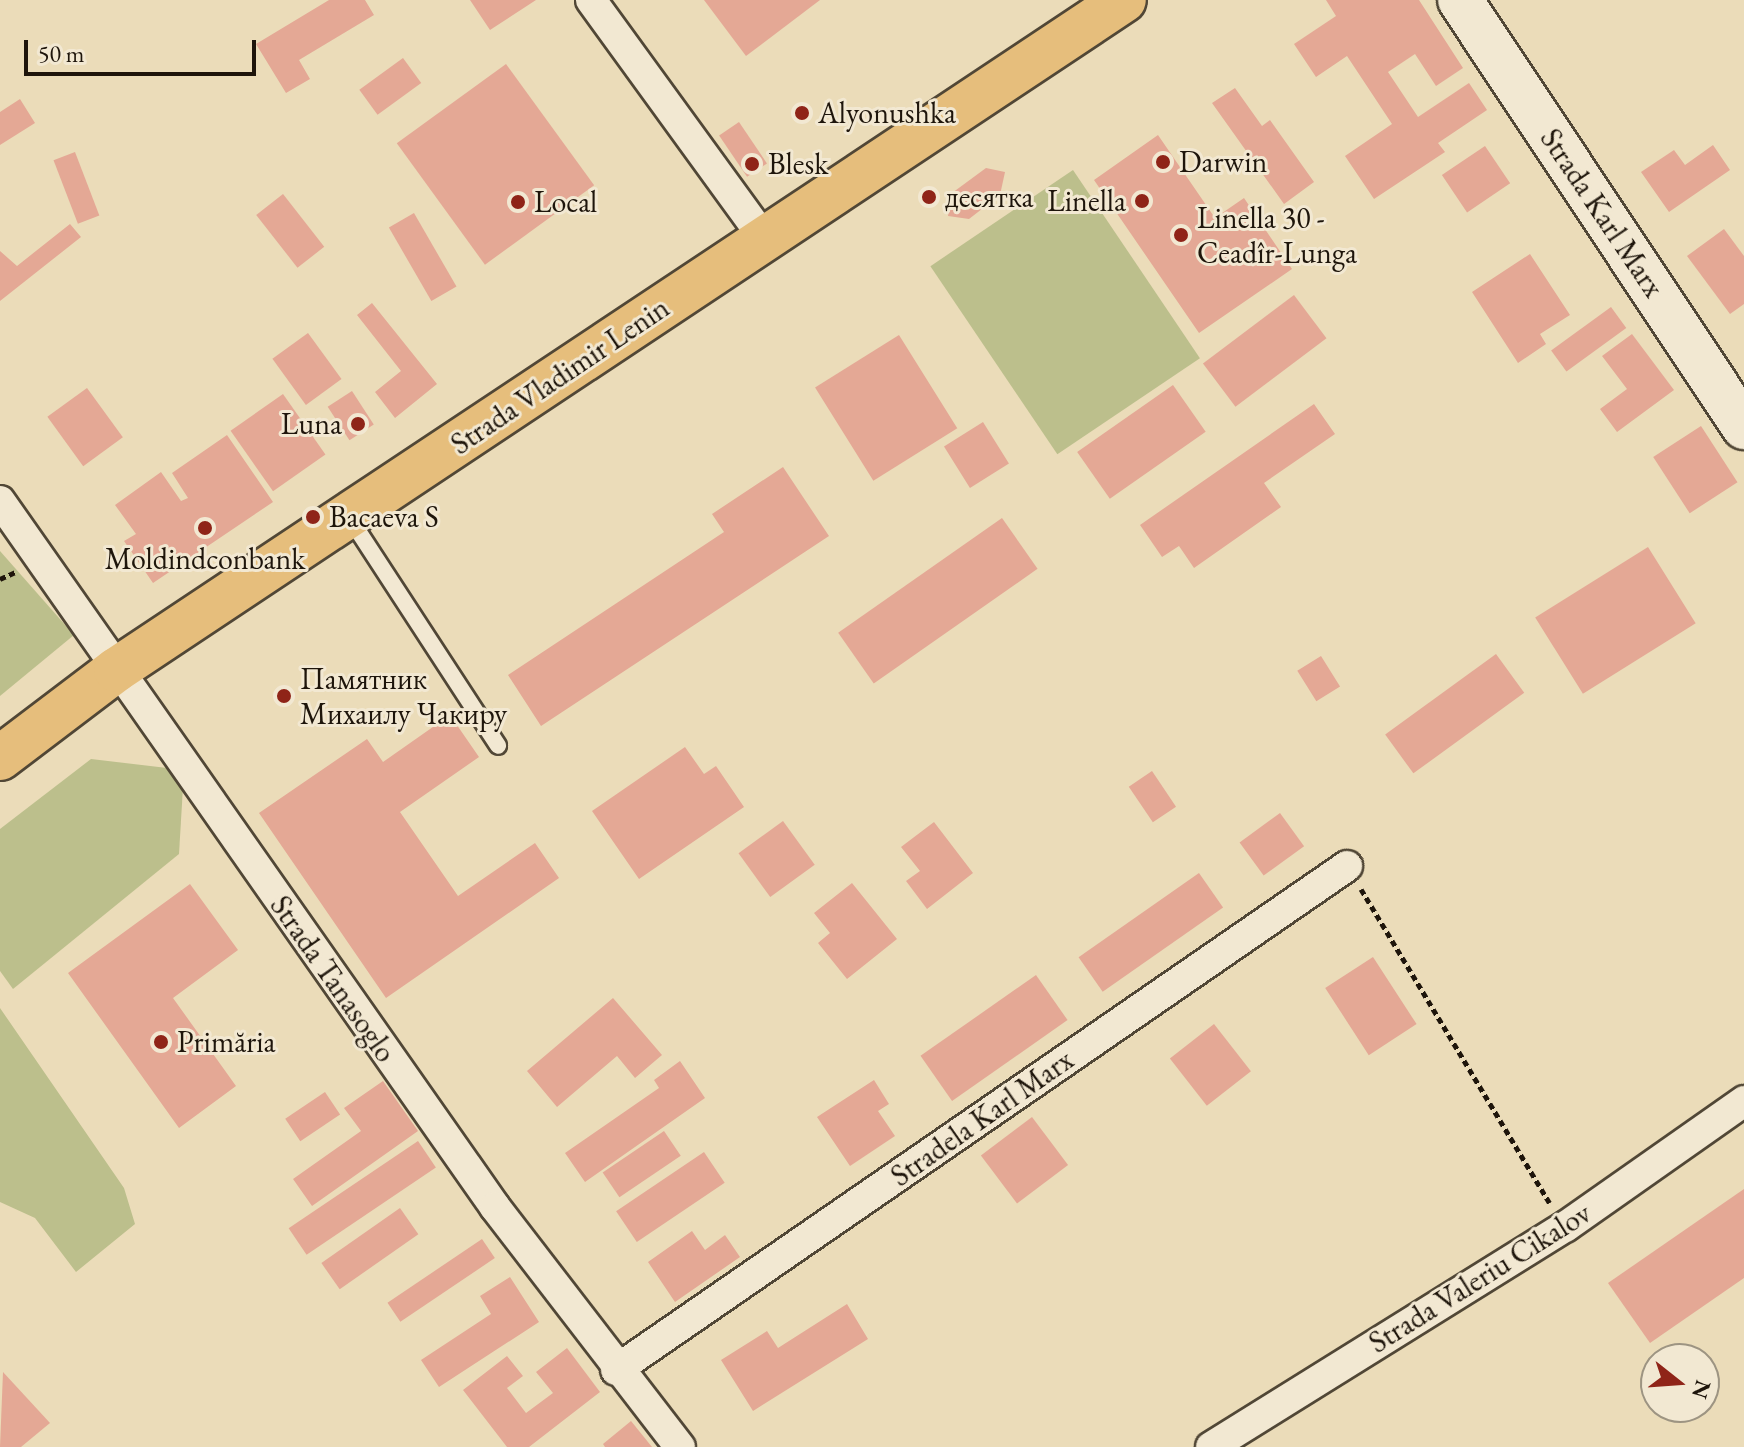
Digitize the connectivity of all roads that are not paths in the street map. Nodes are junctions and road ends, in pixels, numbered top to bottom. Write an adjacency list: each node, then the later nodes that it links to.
1 (591, 0): 4 (street)
2 (1124, 0): 4 (main road, Strada Vladimir Lenin)
3 (1460, 0): 5 (street, Strada Karl Marx)
4 (764, 238): 7 (main road, Strada Vladimir Lenin)
5 (1744, 427)
6 (0, 501): 8 (street, Strada Tanasoglo)
7 (349, 517): 8 (main road, Strada Vladimir Lenin); 9 (lane)
8 (116, 670): 10 (main road, Strada Vladimir Lenin); 13 (street, Strada Tanasoglo)
9 (498, 746)
10 (0, 758)
11 (1347, 866): 13 (street, Stradela Karl Marx)
12 (1744, 1101): 15 (street, Strada Valeriu Cikalov)
13 (616, 1370): 14 (street, Strada Tanasoglo)
14 (680, 1447)
15 (1211, 1447)

